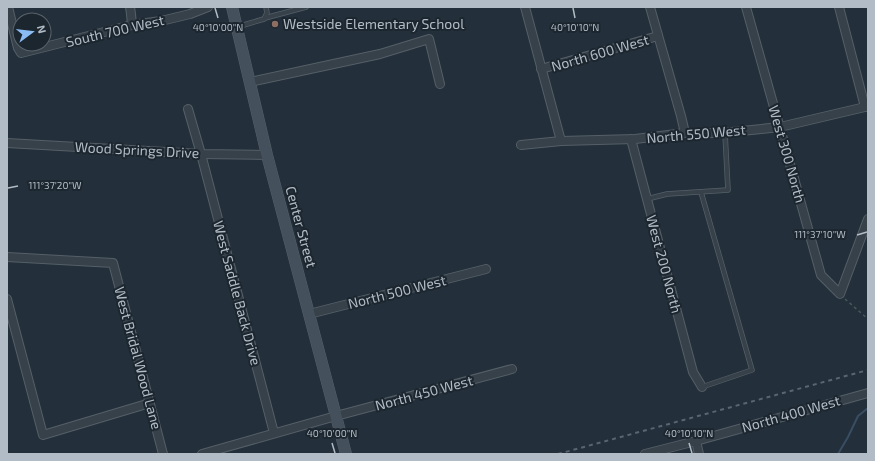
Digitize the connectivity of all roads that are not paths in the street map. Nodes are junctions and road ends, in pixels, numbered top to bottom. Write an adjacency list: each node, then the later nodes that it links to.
1 (8, 7): 12 (street, South 700 West)
2 (130, 7): 12 (street)
3 (208, 7): 12 (street, South 700 West)
4 (232, 7): 13 (street, Center Street)
5 (266, 7): 11 (lane)
6 (306, 7): 11 (lane)
7 (525, 7): 15 (street)
8 (650, 7): 14 (street)
9 (746, 7): 20 (street, West 300 North)
10 (839, 7): 18 (street)
11 (265, 18): 13 (lane)
12 (132, 25)
13 (237, 28): 16 (street, Center Street)
14 (658, 36): 15 (street, North 600 West); 22 (street)
15 (541, 69): 24 (street)
16 (250, 82): 17 (street); 28 (street, Center Street)
17 (440, 84)
18 (867, 107): 20 (street, North 550 West)
19 (188, 109): 27 (street, West Saddle Back Drive)
20 (780, 127): 21 (street, North 550 West); 31 (street, West 300 North)
21 (725, 132): 22 (street, North 550 West); 29 (lane)
22 (685, 133): 23 (street, North 550 West)
23 (631, 139): 24 (street, North 550 West); 30 (street, West 200 North)
24 (561, 141): 26 (street, North 550 West)
25 (7, 143): 27 (street, Wood Springs Drive)
26 (521, 145)
27 (201, 154): 28 (street, Wood Springs Drive); 41 (street, West Saddle Back Drive)
28 (267, 155): 35 (street, Center Street)
29 (701, 192): 30 (lane); 37 (lane)
30 (647, 200): 37 (street, West 200 North)
31 (868, 219)
32 (7, 257): 39 (street, West Bridal Wood Lane)
33 (486, 269): 35 (street, North 500 West)
34 (7, 299): 39 (street)
35 (309, 314): 40 (street, Center Street)
36 (512, 369): 40 (street, North 450 West)
37 (702, 387)
38 (868, 392): 42 (street, North 400 West)
39 (150, 403): 43 (street, West Bridal Wood Lane)
40 (336, 416): 41 (street, North 450 West); 45 (street, Center Street)
41 (274, 433): 44 (street, North 450 West)
42 (696, 441): 46 (street, North 400 West); 47 (street)
43 (163, 454)
44 (202, 454)
45 (346, 454)
46 (645, 454)
47 (699, 454)

